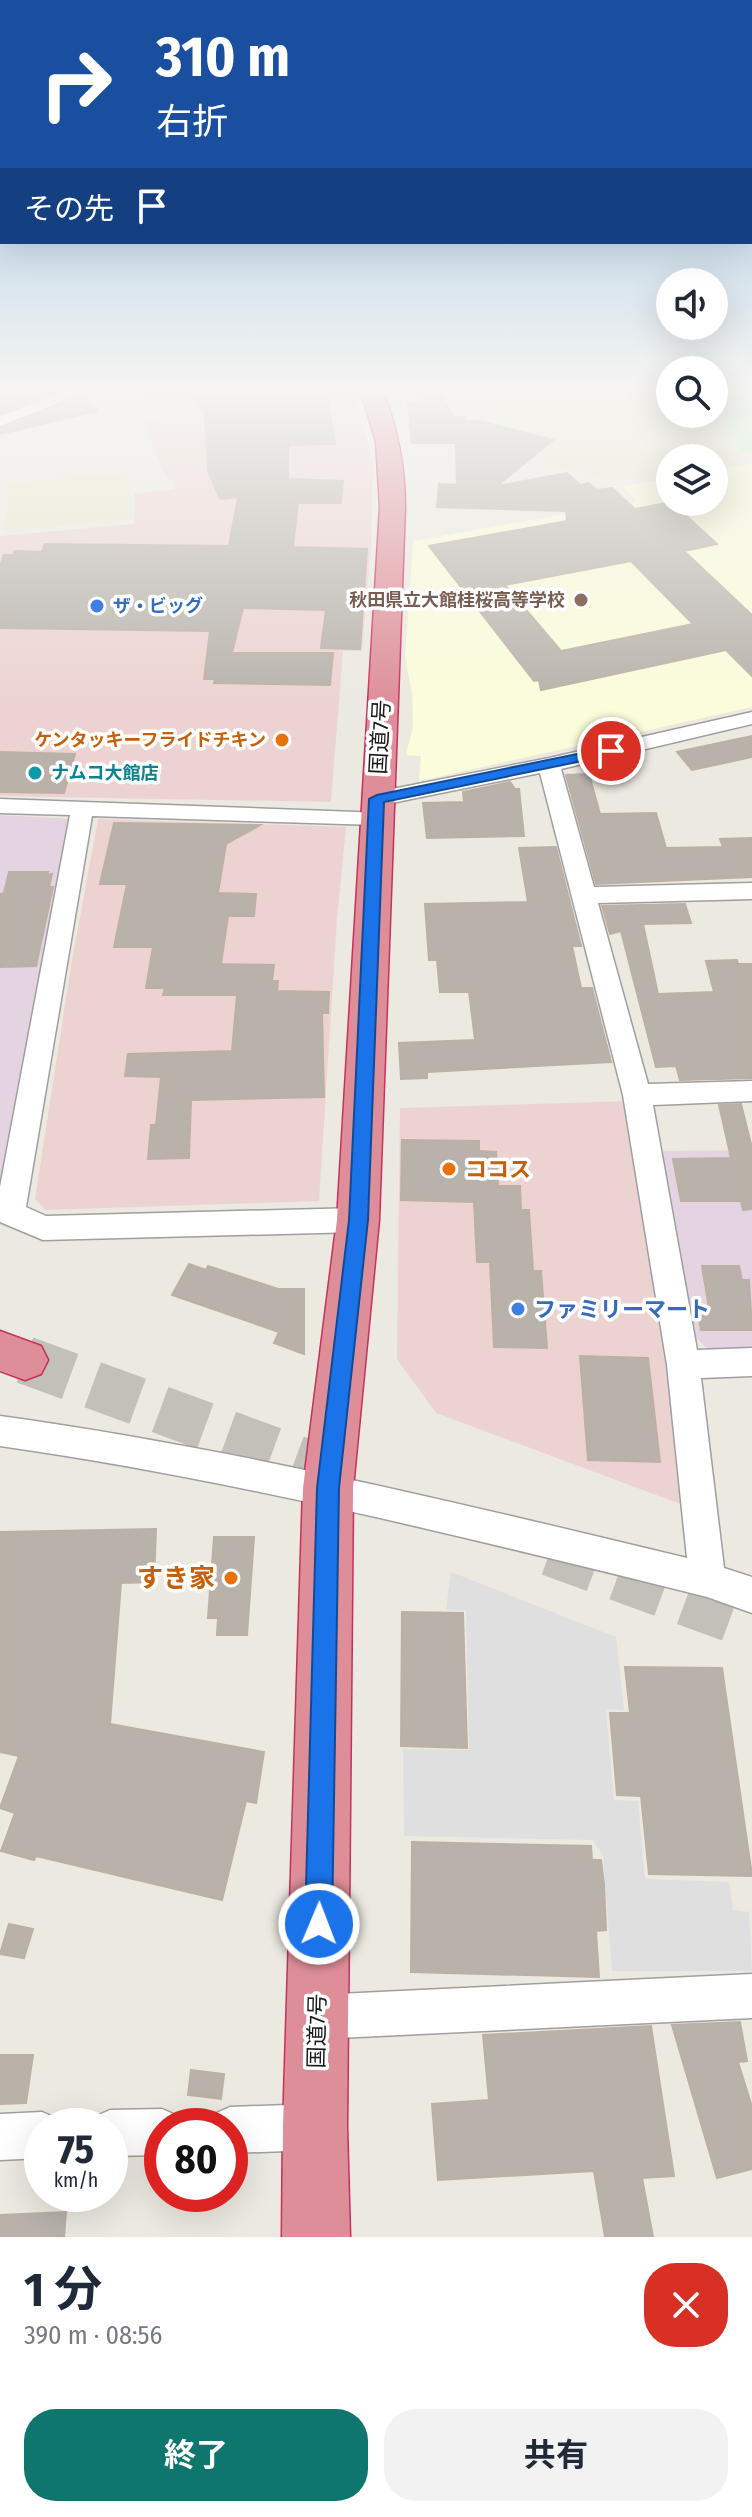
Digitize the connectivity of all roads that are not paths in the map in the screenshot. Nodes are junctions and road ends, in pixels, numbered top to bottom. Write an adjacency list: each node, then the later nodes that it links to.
1 (393, 495): 5 (highway, 国道7号)
2 (752, 718): 3 (street)
3 (549, 765): 5 (street); 8 (street)
4 (0, 806): 6 (street)
5 (376, 808): 6 (street); 11 (highway, 国道7号)
6 (82, 809): 11 (street)
7 (752, 891): 8 (street)
8 (583, 895): 10 (street)
9 (752, 1091): 10 (street)
10 (637, 1095): 13 (street)
11 (358, 1220): 15 (highway, 国道7号)
12 (752, 1362): 13 (street)
13 (683, 1365): 16 (street)
14 (0, 1431): 15 (street)
15 (328, 1488): 16 (street); 19 (highway, 国道7号)
16 (707, 1580): 17 (street)
17 (752, 1595)
18 (752, 1996): 19 (street)
19 (317, 2017): 20 (highway, 国道7号)
20 (315, 2127): 21 (street); 24 (highway, 国道7号)
21 (248, 2129)
22 (24, 2136): 23 (street)
23 (0, 2137)
24 (316, 2237)

